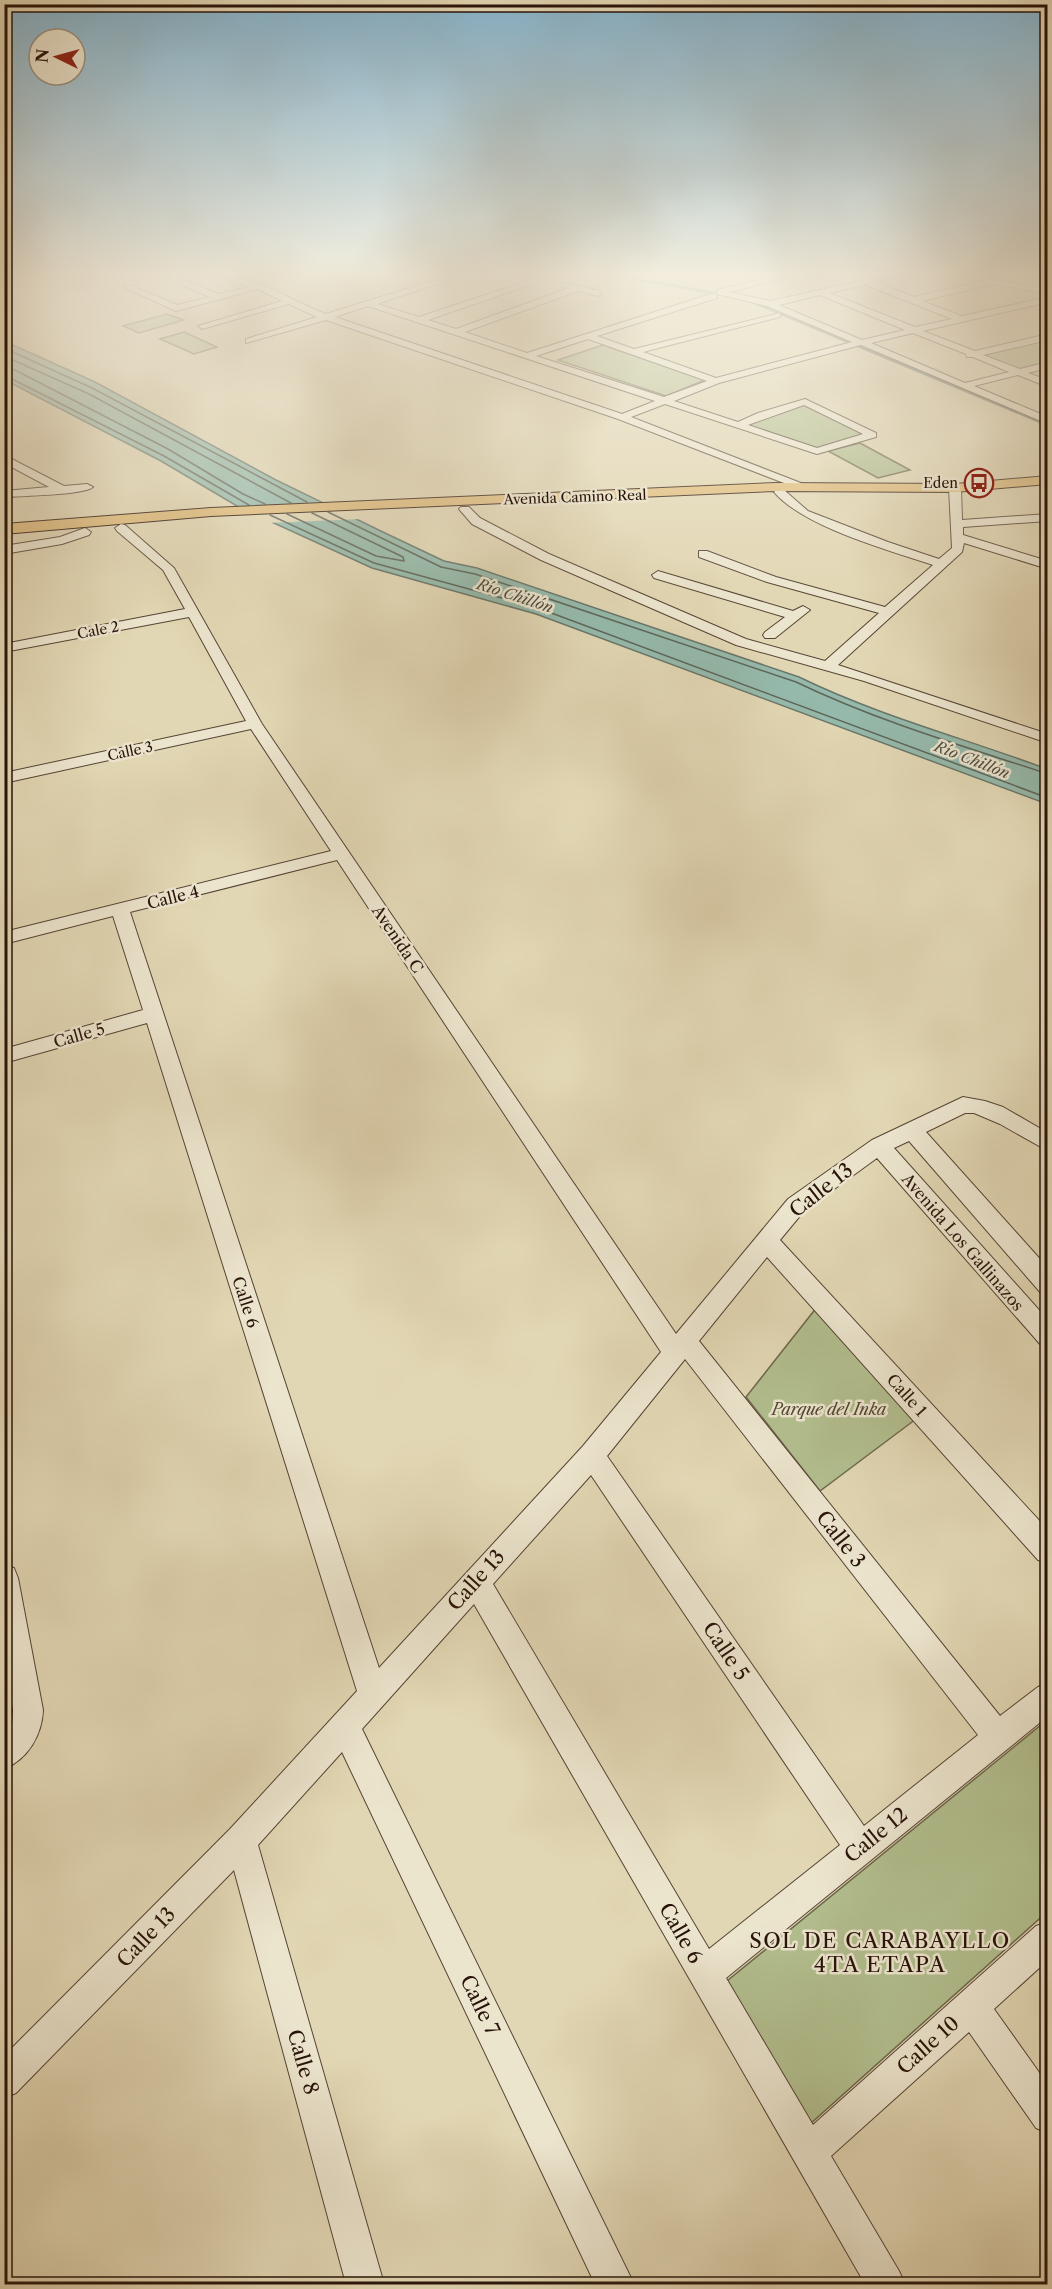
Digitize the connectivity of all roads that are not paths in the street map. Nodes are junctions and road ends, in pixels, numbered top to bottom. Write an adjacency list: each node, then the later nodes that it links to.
1 (524, 384): 10 (street)
2 (609, 384): 8 (street)
3 (710, 384): 8 (street)
4 (737, 384): 9 (street)
5 (958, 384): 7 (street)
6 (971, 384): 7 (street)
7 (963, 386): 12 (street)
8 (668, 405): 9 (street); 10 (street)
9 (680, 406): 14 (street)
10 (622, 417): 13 (street)
11 (649, 419): 13 (street)
12 (1047, 421)
13 (639, 424): 18 (street)
14 (739, 425): 14 (street)
15 (4, 458): 21 (street)
16 (1047, 480): 19 (main road, Avenida Camino Real)
17 (87, 487): 21 (street)
18 (802, 487): 20 (main road, Avenida Camino Real); 24 (main road, Avenida Camino Real)
19 (955, 488): 20 (main road, Avenida Camino Real); 29 (street)
20 (938, 489): 22 (main road, Avenida Camino Real)
21 (64, 490): 23 (street)
22 (780, 492): 24 (main road, Avenida Camino Real); 34 (street)
23 (4, 494)
24 (457, 506): 25 (main road, Avenida Camino Real); 43 (street)
25 (212, 516): 27 (main road); 28 (main road)
26 (1044, 519): 29 (street)
27 (121, 528): 30 (main road); 38 (street, Avenida C)
28 (4, 529)
29 (957, 531): 34 (street); 35 (street)
30 (85, 532): 31 (main road); 32 (street)
31 (4, 537)
32 (4, 550)
33 (704, 554): 37 (street)
34 (941, 564): 39 (street)
35 (1047, 565)
36 (658, 575): 40 (street)
37 (821, 594): 39 (street); 40 (street)
38 (192, 612): 42 (street, Cale 2); 44 (street, Avenida C)
39 (888, 612): 43 (street)
40 (795, 616): 41 (street)
41 (770, 635)
42 (4, 648)
43 (828, 666): 45 (street)
44 (255, 724): 46 (street, Calle 3); 47 (street, Avenida C)
45 (1047, 739)
46 (4, 778)
47 (341, 854): 48 (street, Calle 4); 58 (street, Avenida C)
48 (120, 910): 49 (street, Calle 4); 50 (street, Calle 6)
49 (4, 938)
50 (153, 1014): 51 (street, Calle 5); 63 (street, Calle 6)
51 (4, 1056)
52 (911, 1129): 53 (street, Calle 13); 54 (street, Calle 13); 56 (street)
53 (1047, 1143)
54 (879, 1146): 55 (street, Calle 13); 57 (street, Avenida Los Gallinazos)
55 (767, 1241): 58 (street, Calle 13); 60 (street, Calle 1)
56 (1047, 1286)
57 (1047, 1337)
58 (680, 1347): 59 (street, Calle 13); 66 (street, Calle 3)
59 (592, 1455): 62 (street, Calle 13); 69 (street, Calle 5)
60 (1047, 1550)
61 (4, 1578): 67 (street)
62 (476, 1581): 63 (street, Calle 13); 71 (street, Calle 6)
63 (373, 1694): 65 (street, Calle 13)
64 (1047, 1696): 66 (street, Calle 12)
65 (345, 1726): 68 (street, Calle 13); 77 (street, Calle 7)
66 (998, 1737): 69 (street, Calle 12)
67 (4, 1754)
68 (241, 1840): 73 (street, Calle 13); 76 (street, Calle 8)
69 (860, 1848): 71 (street, Calle 12)
70 (1047, 1938): 72 (street, Calle 10)
71 (705, 1974): 75 (street, Calle 6)
72 (971, 2006): 74 (street); 75 (street, Calle 10)
73 (4, 2081)
74 (1047, 2116)
75 (809, 2152): 78 (street, Calle 6)
76 (365, 2284)
77 (615, 2284)
78 (886, 2284)

